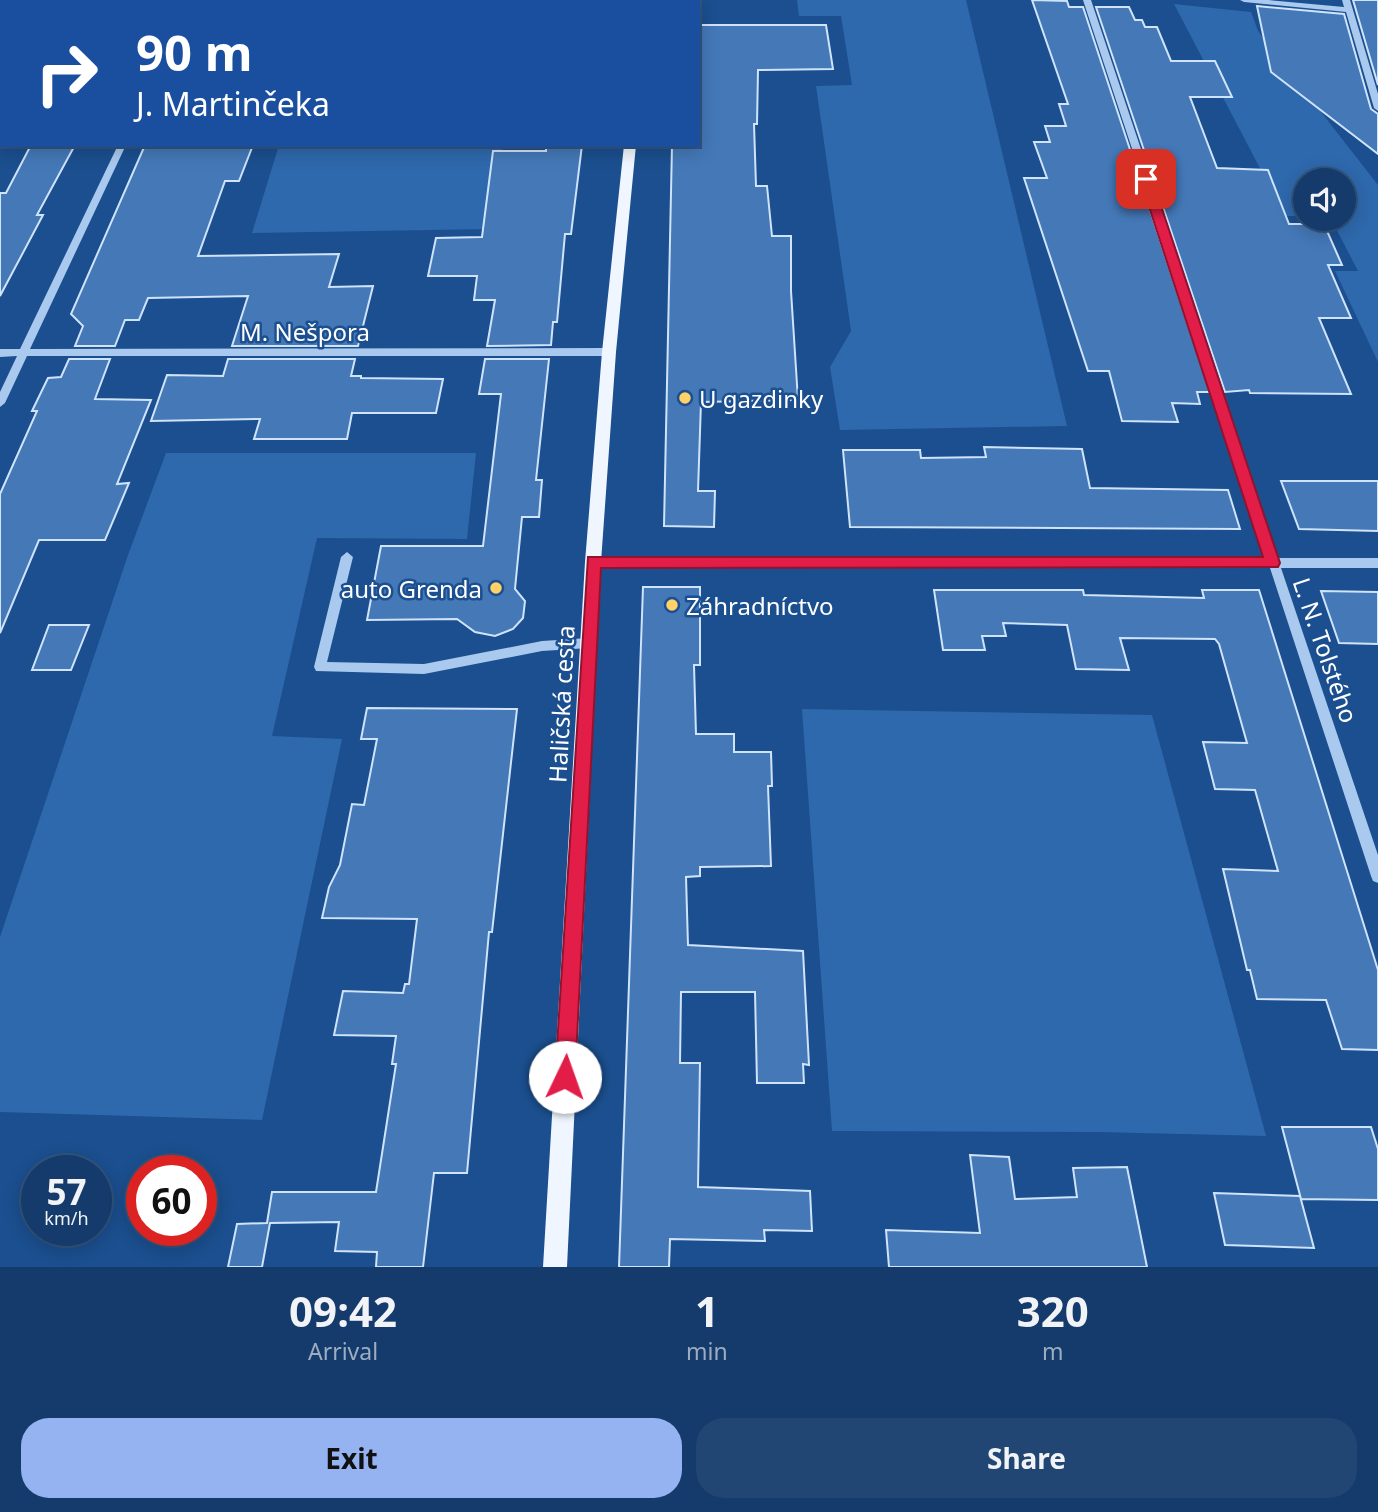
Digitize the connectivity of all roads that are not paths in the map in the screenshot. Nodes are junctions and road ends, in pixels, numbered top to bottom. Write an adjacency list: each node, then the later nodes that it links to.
1 (1087, 0): 14 (street, L. N. Tolstého)
2 (1244, 0): 4 (street)
3 (1346, 0): 4 (street)
4 (1349, 10): 5 (street)
5 (1378, 108)
6 (121, 147): 10 (street)
7 (630, 147): 8 (main road, Haličská cesta)
8 (609, 352): 10 (street, M. Nešpora); 13 (main road, Haličská cesta)
9 (0, 353): 10 (street, M. Nešpora)
10 (25, 353): 11 (street)
11 (0, 403)
12 (347, 557): 16 (street)
13 (593, 562): 14 (street); 16 (main road, Haličská cesta)
14 (1273, 563): 15 (street); 17 (street, L. N. Tolstého)
15 (1378, 563)
16 (589, 643): 18 (main road, Haličská cesta)
17 (1378, 876)
18 (555, 1267)

